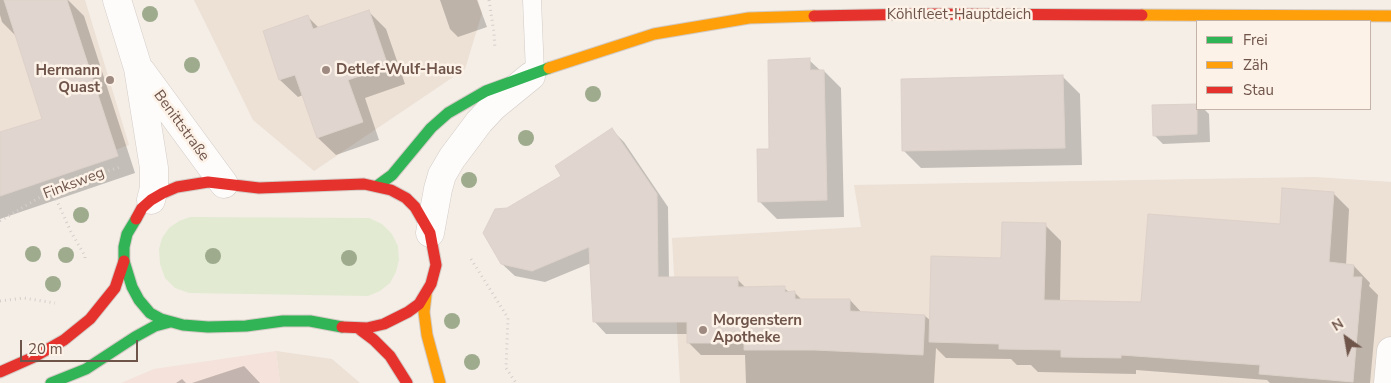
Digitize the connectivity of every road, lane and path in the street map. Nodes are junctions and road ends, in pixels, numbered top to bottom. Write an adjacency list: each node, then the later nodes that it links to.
1 (117, 0): 6 (street, Benittstraße)
2 (489, 0): 5 (path)
3 (532, 0): 7 (lane)
4 (1391, 16): 7 (street, Köhlfleet-Hauptdeich)
5 (495, 49)
6 (138, 68): 8 (street, Benittstraße); 9 (street, Benittstraße)
7 (535, 73): 10 (street, Köhlfleet-Hauptdeich); 13 (street, Köhlfleet-Hauptdeich)
8 (153, 156): 11 (street, Benittstraße); 12 (path, Finksweg)
9 (224, 184): 10 (street); 11 (street)
10 (377, 186): 13 (street)
11 (151, 200): 14 (street)
12 (0, 221)
13 (430, 233): 15 (street)
14 (124, 261): 18 (street); 21 (street)
15 (426, 294): 19 (street); 24 (street)
16 (0, 301): 17 (path)
17 (63, 304)
18 (170, 322): 19 (street); 22 (street)
19 (358, 328): 23 (street)
20 (1391, 351): 25 (street)
21 (0, 372)
22 (51, 383)
23 (407, 383)
24 (440, 383)
25 (1388, 383)

